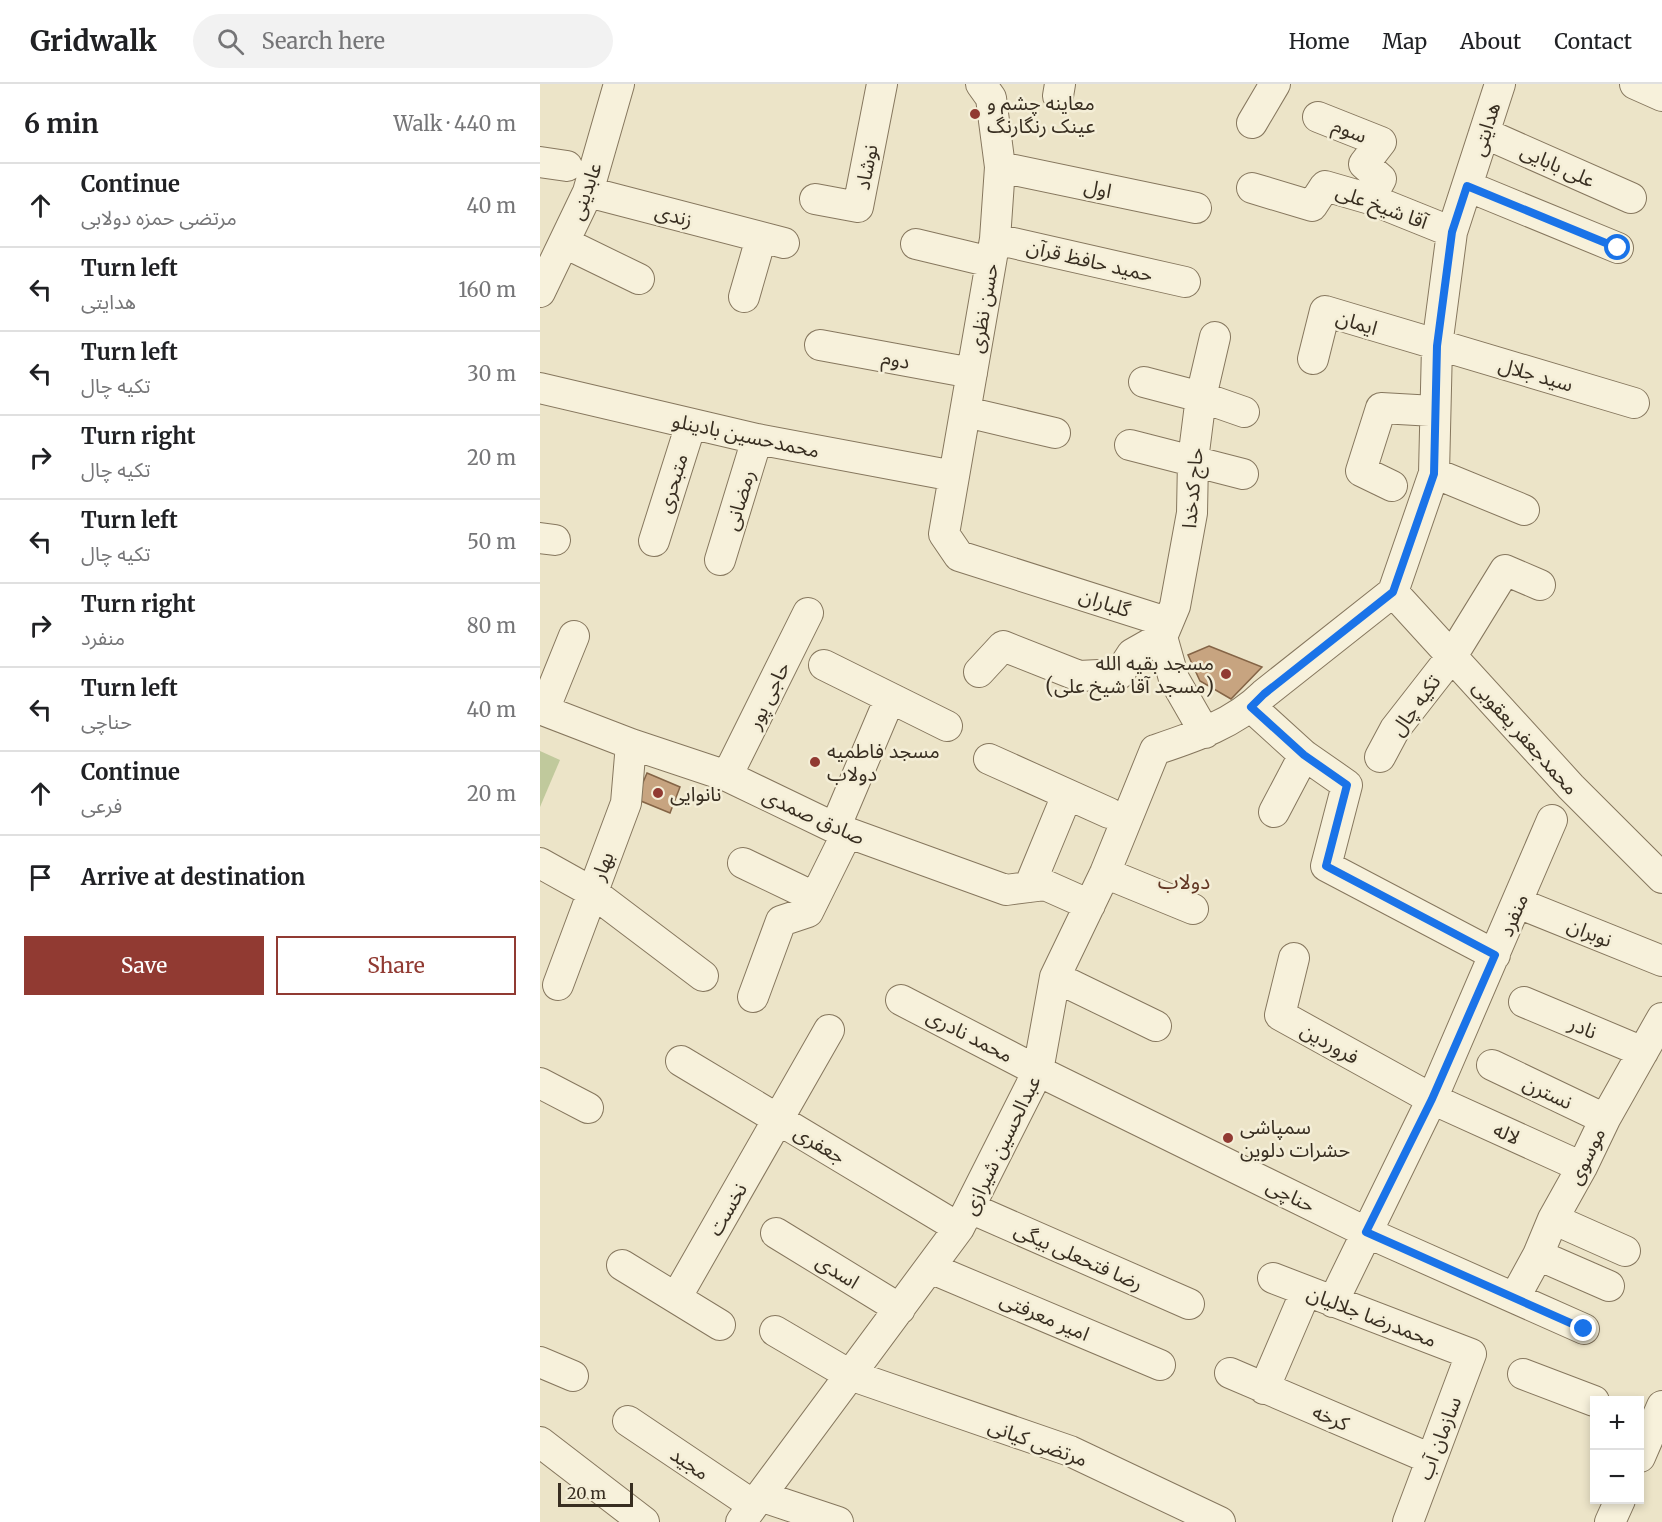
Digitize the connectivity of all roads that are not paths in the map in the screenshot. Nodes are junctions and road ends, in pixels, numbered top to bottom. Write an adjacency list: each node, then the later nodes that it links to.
1 (619, 84): 14 (street, عابدینی)
2 (882, 84): 16 (street, نوشاد)
3 (981, 84): 11 (street, حسن نظری)
4 (1275, 84): 9 (street)
5 (1500, 84): 10 (street, هدایتی)
6 (1635, 84): 7 (street)
7 (1662, 96)
8 (1318, 117): 17 (street, سوم)
9 (1252, 123)
10 (1484, 133): 12 (street, هدایتی); 15 (street, علی بابایی)
11 (999, 167): 18 (street, اول); 23 (street, حسن نظری)
12 (1467, 186): 19 (street, هدایتی); 22 (street)
13 (1252, 188): 17 (street, آقا شیخ علی)
14 (588, 192): 20 (street, عابدینی); 27 (street, زندی)
15 (1631, 198)
16 (815, 199)
17 (1370, 199): 19 (street, آقا شیخ علی)
18 (1196, 208)
19 (1452, 232): 30 (street, هدایتی)
20 (565, 243): 24 (street); 26 (street, عابدینی)
21 (916, 244): 23 (street, حمید حافظ قرآن)
22 (1618, 248)
23 (993, 250): 25 (street, حمید حافظ قرآن); 32 (street, حسن نظری)
24 (639, 279)
25 (1185, 282)
26 (540, 292)
27 (744, 297)
28 (1215, 337): 35 (street, حاج کدخدا)
29 (820, 345): 32 (street, دوم)
30 (1437, 346): 31 (street, ایمان); 36 (street, سید جلال); 37 (street, هدایتی)
31 (1312, 359)
32 (972, 373): 38 (street, حسن نظری)
33 (1144, 382): 35 (street)
34 (540, 388): 40 (street, محمدحسین بادینلو)
35 (1201, 397): 39 (street); 44 (street, حاج کدخدا)
36 (1635, 403)
37 (1434, 411): 46 (street, هدایتی); 48 (street)
38 (966, 412): 41 (street); 47 (street, حسن نظری)
39 (1244, 412)
40 (691, 424): 42 (street, محمدحسین بادینلو); 51 (street, متبحری)
41 (1055, 433)
42 (757, 439): 47 (street, محمدحسین بادینلو); 52 (street, رمضانی)
43 (1130, 445): 44 (street)
44 (1193, 460): 45 (street); 57 (street, حاج کدخدا)
45 (1243, 474)
46 (1434, 474): 49 (street); 54 (street, هدایتی)
47 (954, 476): 50 (street, حسن نظری)
48 (1392, 486)
49 (1524, 510)
50 (944, 534): 57 (street, گلباران)
51 (654, 541)
52 (720, 560)
53 (1540, 585): 58 (street, تکیه چال)
54 (1393, 592): 58 (street, محمدجعفر یعقوبی); 62 (street)
55 (808, 613): 70 (street, حاجی پور)
56 (574, 636): 63 (street)
57 (1162, 637): 60 (street); 65 (street, گلباران)
58 (1452, 656): 68 (street, تکیه چال); 79 (street, محمدجعفر یعقوبی)
59 (824, 665): 61 (street)
60 (979, 672)
61 (890, 698): 64 (street); 75 (street)
62 (1251, 707): 65 (street, عبدالحسین شیرازی); 67 (street)
63 (542, 710): 66 (street, صادق صمدی)
64 (947, 726)
65 (1205, 733): 78 (street, عبدالحسین شیرازی)
66 (631, 744): 70 (street, صادق صمدی); 81 (street, بهار)
67 (1304, 755): 72 (street); 86 (street)
68 (1380, 757)
69 (989, 759): 71 (street)
70 (727, 776): 75 (street, صادق صمدی)
71 (1067, 795): 73 (street); 80 (street)
72 (1274, 812)
73 (1109, 813)
74 (1552, 820): 83 (street, منفرد)
75 (841, 830): 80 (street, صادق صمدی); 82 (street)
76 (540, 863): 81 (street)
77 (743, 863): 82 (street)
78 (1105, 873): 84 (street, عبدالحسین شیرازی); 85 (street)
79 (1662, 878)
80 (1029, 887): 84 (street, صادق صمدی)
81 (592, 892): 89 (street); 91 (street, بهار)
82 (814, 897): 92 (street)
83 (1518, 903): 86 (street, منفرد); 88 (street, نوبران)
84 (1090, 905): 90 (street, عبدالحسین شیرازی)
85 (1193, 909)
86 (1495, 955): 103 (street, منفرد)
87 (1294, 958): 103 (street, فروردین)
88 (1662, 961)
89 (703, 976)
90 (1055, 977): 96 (street); 101 (street, عبدالحسین شیرازی)
91 (558, 986)
92 (753, 997)
93 (901, 1000): 101 (street, محمد نادری)
94 (1524, 1002): 98 (street, نادر)
95 (1662, 1018): 98 (street, موسوی)
96 (1156, 1026)
97 (829, 1030): 105 (street)
98 (1643, 1052): 106 (street, موسوی)
99 (681, 1061): 105 (street, جعفری)
100 (1492, 1065): 106 (street, نسترن)
101 (1038, 1071): 108 (street, عبدالحسین شیرازی); 110 (street, حناچی)
102 (540, 1083): 104 (street)
103 (1432, 1099): 107 (street, لاله); 110 (street, منفرد)
104 (588, 1108)
105 (778, 1119): 108 (street, جعفری); 120 (street, نخست)
106 (1605, 1119): 107 (street, موسوی)
107 (1582, 1167): 109 (street, موسوی)
108 (965, 1218): 115 (street, عبدالحسین شیرازی); 122 (street, رضا فتحعلی بیگی)
109 (1553, 1219): 112 (street); 113 (street, موسوی)
110 (1366, 1232): 119 (street, حناچی); 121 (street, منفرد)
111 (776, 1233): 123 (street, اسدی)
112 (1625, 1251)
113 (1538, 1255): 117 (street); 119 (street, موسوی)
114 (622, 1265): 120 (street)
115 (930, 1268): 123 (street, عبدالحسین شیرازی); 129 (street, امیر معرفتی)
116 (1273, 1278): 118 (street, محمدرضا جلالیان)
117 (1610, 1286)
118 (1306, 1291): 121 (street, محمدرضا جلالیان); 134 (street)
119 (1515, 1297): 125 (street, حناچی)
120 (676, 1298): 124 (street)
121 (1334, 1302): 127 (street, محمدرضا جلالیان)
122 (1189, 1304)
123 (900, 1309): 132 (street, عبدالحسین شیرازی)
124 (720, 1325)
125 (1584, 1329)
126 (775, 1331): 132 (street, مرتضی کیانی)
127 (1471, 1354): 140 (street, سازمان آب)
128 (540, 1362): 133 (street)
129 (1160, 1365)
130 (1230, 1373): 134 (street, کرخه)
131 (1523, 1374): 135 (street)
132 (850, 1375): 142 (street, عبدالحسین شیرازی); 145 (street, مرتضی کیانی)
133 (573, 1376)
134 (1264, 1389): 140 (street, کرخه)
135 (1590, 1399)
136 (1652, 1416): 139 (street)
137 (628, 1421): 142 (street, مجید)
138 (540, 1442): 143 (street)
139 (1642, 1450)
140 (1431, 1459): 146 (street, سازمان آب)
141 (1618, 1504): 147 (street)
142 (751, 1508): 144 (street, مجید)
143 (644, 1522)
144 (838, 1522)
145 (1220, 1522)
146 (1408, 1522)
147 (1610, 1522)

